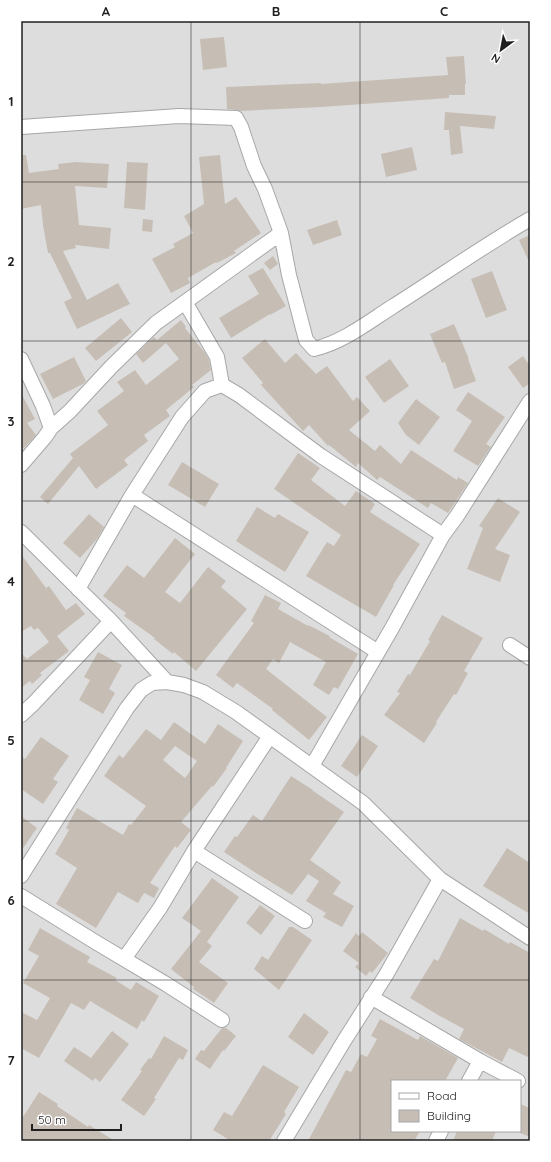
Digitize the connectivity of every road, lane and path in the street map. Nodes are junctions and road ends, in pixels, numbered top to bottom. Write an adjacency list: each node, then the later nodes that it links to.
1 (21, 127): 3 (street)
2 (530, 219): 3 (street)
3 (281, 233): 4 (street)
4 (185, 302): 6 (street); 8 (street)
5 (21, 359): 8 (street)
6 (222, 385): 10 (street); 12 (street)
7 (530, 401): 12 (street)
8 (51, 428): 9 (street)
9 (21, 465)
10 (132, 495): 13 (street); 16 (street)
11 (21, 532): 13 (street)
12 (443, 535): 16 (street)
13 (78, 589): 14 (street)
14 (110, 621): 18 (street); 19 (street)
15 (510, 645): 17 (street)
16 (378, 652): 21 (street)
17 (530, 658)
18 (167, 682): 20 (street); 23 (street)
19 (21, 715)
20 (270, 736): 21 (street); 22 (street)
21 (312, 766): 24 (street)
22 (194, 851): 26 (street); 28 (street)
23 (21, 876)
24 (440, 879): 27 (street); 29 (street)
25 (21, 896): 28 (street)
26 (306, 921)
27 (530, 938)
28 (124, 959): 30 (street)
29 (371, 997): 31 (street); 37 (street)
30 (222, 1020)
31 (480, 1061): 32 (street); 33 (street)
32 (470, 1080)
33 (515, 1080)
34 (521, 1083): 35 (street)
35 (530, 1088)
36 (440, 1132): 38 (street)
37 (284, 1141)
38 (436, 1141)

